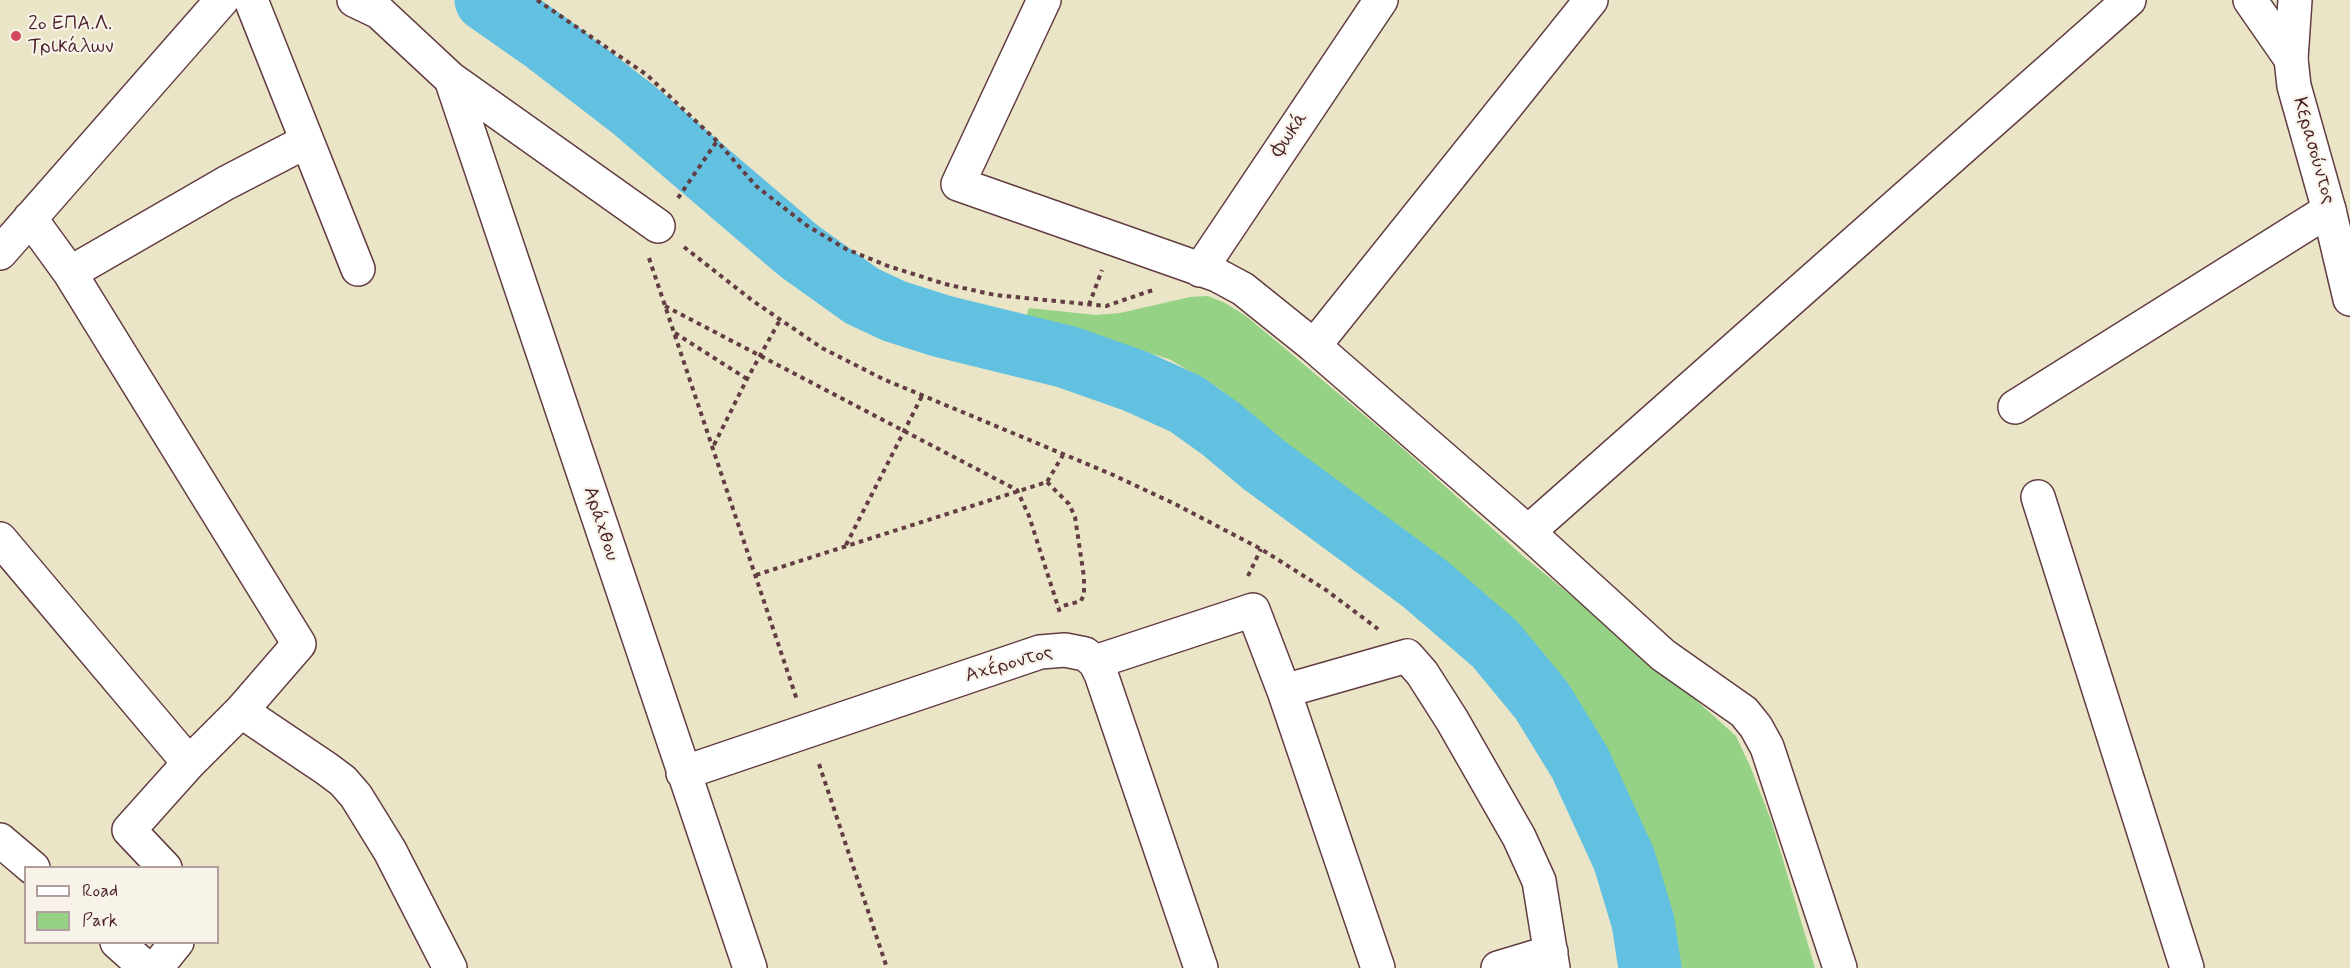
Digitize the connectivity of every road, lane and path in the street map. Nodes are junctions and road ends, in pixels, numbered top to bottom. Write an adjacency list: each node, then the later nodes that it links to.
1 (222, 0): 16 (street)
2 (251, 0): 13 (street)
3 (354, 0): 12 (street, Αράχθου)
4 (537, 0): 14 (path)
5 (1044, 0): 20 (street)
6 (1381, 0): 20 (street, Φωκά)
7 (1591, 0): 26 (street)
8 (2129, 0): 37 (street)
9 (2250, 0): 11 (street)
10 (2295, 0): 11 (street, Κερασούντος)
11 (2291, 60): 15 (street, Κερασούντος)
12 (451, 79): 17 (street, Αράχθου); 48 (street, Αράχθου)
13 (307, 141): 19 (street); 21 (street)
14 (717, 141): 17 (path); 20 (path)
15 (2330, 210): 22 (street, Κερασούντος); 30 (street)
16 (30, 218): 18 (street); 21 (street)
17 (658, 226): 23 (path); 24 (path)
18 (0, 253)
19 (358, 269)
20 (1200, 270): 26 (street)
21 (70, 273): 45 (street)
22 (2350, 299)
23 (665, 306): 25 (path); 27 (path)
24 (780, 320): 27 (path); 29 (path)
25 (675, 333): 28 (path); 32 (path)
26 (1314, 346): 37 (street)
27 (760, 355): 28 (path); 31 (path)
28 (747, 379): 32 (path)
29 (922, 396): 31 (path); 33 (path)
30 (2015, 407)
31 (905, 430): 35 (path); 39 (path)
32 (714, 446): 40 (path)
33 (1063, 455): 34 (path); 42 (path)
34 (1047, 482): 35 (path); 41 (path)
35 (1017, 490): 39 (path); 41 (path)
36 (2038, 497): 64 (street)
37 (1528, 532): 63 (street)
38 (0, 539): 47 (street)
39 (846, 546): 40 (path)
40 (756, 575): 46 (path)
41 (1058, 608): 43 (path)
42 (1407, 656): 44 (street); 54 (street)
43 (1084, 657): 44 (street, Αχέροντος); 46 (street, Αχέροντος); 60 (street)
44 (1284, 691): 61 (street)
45 (241, 711): 47 (street); 57 (street)
46 (808, 732): 48 (street, Αχέροντος); 59 (path)
47 (189, 763): 51 (street)
48 (683, 773): 58 (street, Αράχθου)
49 (0, 840): 50 (street)
50 (32, 866)
51 (164, 866)
52 (119, 944): 55 (street)
53 (175, 944): 56 (street)
54 (1552, 960): 62 (street)
55 (146, 968)
56 (156, 968)
57 (450, 968)
58 (750, 968)
59 (887, 968)
60 (1201, 968)
61 (1378, 968)
62 (1498, 968)
63 (1840, 968)
64 (2187, 968)

